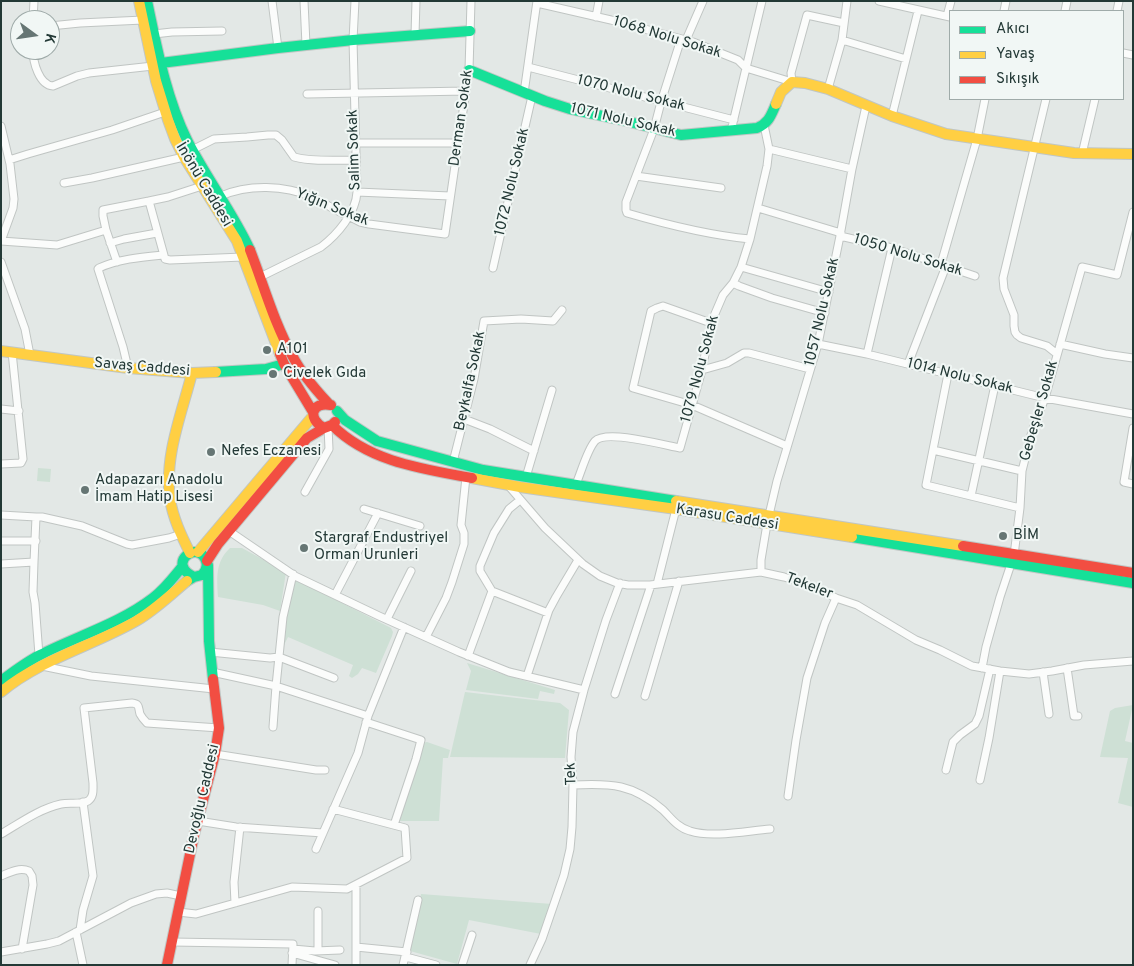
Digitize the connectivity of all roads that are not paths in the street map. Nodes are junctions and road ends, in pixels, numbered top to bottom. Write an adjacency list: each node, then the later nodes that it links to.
1 (139, 1): 17 (street, İnönü Caddesi)
2 (147, 1): 22 (street, İnönü Caddesi)
3 (272, 1): 28 (street)
4 (304, 1): 27 (street)
5 (355, 1): 24 (street, Salim Sokak)
6 (416, 1): 23 (street)
7 (471, 1): 21 (street, Derman Sokak)
8 (599, 1): 16 (street)
9 (703, 1): 25 (street)
10 (762, 1): 33 (street)
11 (847, 1): 18 (street)
12 (880, 1): 14 (street)
13 (537, 2): 16 (street, 1068 Nolu Sokak); 32 (street, 1072 Nolu Sokak)
14 (918, 10): 15 (street); 29 (street)
15 (949, 16)
16 (596, 17): 25 (street, 1068 Nolu Sokak)
17 (142, 20): 19 (street); 31 (street, İnönü Caddesi)
18 (844, 23): 26 (street); 35 (street)
19 (60, 25)
20 (222, 31): 22 (street)
21 (470, 31): 23 (street); 34 (street, Derman Sokak)
22 (154, 34): 31 (street, İnönü Caddesi)
23 (415, 35): 24 (street)
24 (353, 40): 27 (street); 38 (street, Salim Sokak)
25 (684, 40): 33 (street, 1068 Nolu Sokak); 44 (street)
26 (842, 40): 29 (street); 36 (street)
27 (306, 45): 28 (street)
28 (278, 48): 31 (street)
29 (906, 59): 47 (street)
30 (34, 60): 31 (street)
31 (157, 64): 46 (street, İnönü Caddesi); 58 (street, İnönü Caddesi)
32 (528, 67): 40 (street, 1072 Nolu Sokak); 44 (street, 1070 Nolu Sokak)
33 (746, 68): 35 (street, 1068 Nolu Sokak); 48 (street)
34 (469, 70): 37 (street, Derman Sokak); 40 (street, 1071 Nolu Sokak)
35 (792, 82): 36 (street); 49 (street)
36 (828, 90): 45 (street)
37 (466, 91): 38 (street); 54 (street, Derman Sokak)
38 (354, 93): 39 (street); 55 (street, Salim Sokak)
39 (307, 94)
40 (528, 94): 51 (street, 1071 Nolu Sokak); 89 (street, 1072 Nolu Sokak)
41 (985, 100): 53 (street)
42 (1046, 100): 56 (street, Gebeşler Sokak)
43 (1095, 100): 59 (street)
44 (661, 102): 48 (street, 1070 Nolu Sokak); 51 (street)
45 (866, 106): 47 (street); 63 (street, 1057 Nolu Sokak)
46 (166, 112): 58 (street, İnönü Caddesi); 61 (street)
47 (892, 116): 53 (street)
48 (734, 120): 52 (street)
49 (764, 125): 52 (street, 1071 Nolu Sokak); 57 (street)
50 (1, 126): 61 (street)
51 (654, 129): 52 (street, 1071 Nolu Sokak); 64 (street)
52 (731, 131)
53 (977, 139): 56 (street); 87 (street)
54 (458, 143): 55 (street); 70 (street, Derman Sokak)
55 (356, 144): 62 (street, Salim Sokak)
56 (1035, 148): 59 (street); 102 (street, Gebeşler Sokak)
57 (769, 149): 63 (street); 72 (street, 1079 Nolu Sokak)
58 (188, 154): 62 (street); 65 (street); 66 (street, İnönü Caddesi); 69 (street, İnönü Caddesi)
59 (1082, 154): 60 (street)
60 (1133, 154)
61 (9, 160): 80 (street)
62 (356, 160): 68 (street, Salim Sokak)
63 (852, 169): 78 (street, 1057 Nolu Sokak)
64 (636, 176): 67 (street); 79 (street)
65 (64, 183)
66 (202, 186): 71 (street); 84 (street, İnönü Caddesi)
67 (721, 188)
68 (357, 192): 70 (street); 74 (street, Salim Sokak)
69 (221, 196): 74 (street, Yığın Sokak); 91 (street, İnönü Caddesi)
70 (450, 196): 77 (street, Derman Sokak)
71 (149, 201): 75 (street); 76 (street)
72 (758, 208): 78 (street, 1050 Nolu Sokak); 79 (street, 1079 Nolu Sokak)
73 (1133, 212): 98 (street)
74 (349, 216): 77 (street, Yığın Sokak); 91 (street, Salim Sokak)
75 (106, 230): 80 (street); 81 (street)
76 (157, 232): 81 (street); 83 (street)
77 (445, 234)
78 (841, 234): 82 (street, 1050 Nolu Sokak); 93 (street, 1057 Nolu Sokak)
79 (750, 239): 88 (street, 1079 Nolu Sokak)
80 (1, 241)
81 (110, 243): 86 (street)
82 (892, 248): 87 (street, 1050 Nolu Sokak); 101 (street)
83 (163, 255): 84 (street); 86 (street)
84 (243, 257): 105 (street, İnönü Caddesi)
85 (1, 262): 103 (street)
86 (117, 262): 107 (street)
87 (943, 265): 90 (street, 1050 Nolu Sokak); 106 (street)
88 (741, 267): 92 (street, 1079 Nolu Sokak); 93 (street)
89 (493, 268)
90 (975, 276)
91 (260, 277): 115 (street, İnönü Caddesi)
92 (733, 283): 95 (street); 96 (street, 1079 Nolu Sokak)
93 (829, 292): 95 (street, 1057 Nolu Sokak)
94 (562, 310): 122 (street, Beykalfa Sokak)
95 (824, 313): 97 (street, 1057 Nolu Sokak)
96 (711, 323): 109 (street, 1079 Nolu Sokak); 116 (street)
97 (818, 344): 101 (street, 1014 Nolu Sokak); 108 (street, 1057 Nolu Sokak)
98 (1060, 344): 102 (street); 104 (street)
99 (1, 351): 100 (street, Savaş Caddesi)
100 (12, 352): 103 (street, Savaş Caddesi); 118 (street)
101 (867, 354): 106 (street, 1014 Nolu Sokak)
102 (1057, 354): 114 (street, Gebeşler Sokak)
103 (30, 355): 107 (street, Savaş Caddesi)
104 (1133, 358)
105 (284, 364): 110 (street, Savaş Caddesi); 120 (street)
106 (908, 364): 111 (street, 1014 Nolu Sokak)
107 (128, 368): 110 (street, Savaş Caddesi)
108 (810, 369): 109 (street); 125 (street, 1057 Nolu Sokak)
109 (702, 370): 116 (street, 1079 Nolu Sokak)
110 (192, 373): 149 (street)
111 (948, 374): 112 (street, 1014 Nolu Sokak); 126 (street)
112 (995, 385): 114 (street, 1014 Nolu Sokak); 128 (street)
113 (552, 390): 127 (street)
114 (1045, 398): 121 (street, 1014 Nolu Sokak); 131 (street, Gebeşler Sokak)
115 (328, 403): 119 (street); 120 (street)
116 (692, 406): 125 (street); 135 (street, 1079 Nolu Sokak)
117 (1, 409): 118 (street)
118 (18, 411): 130 (street)
119 (337, 411): 123 (street); 129 (street, Karasu Caddesi)
120 (313, 414): 123 (street); 152 (street)
121 (1133, 414)
122 (464, 419): 127 (street); 129 (street, Beykalfa Sokak)
123 (328, 427): 132 (street, Karasu Caddesi); 137 (street); 148 (street)
124 (1133, 428): 136 (street)
125 (787, 446): 146 (street, 1057 Nolu Sokak)
126 (933, 450): 128 (street); 138 (street)
127 (534, 451): 133 (street)
128 (979, 461): 131 (street); 138 (street)
129 (452, 462): 133 (street, Karasu Caddesi)
130 (1, 464)
131 (1022, 471): 140 (street, Gebeşler Sokak)
132 (466, 477): 134 (street, Karasu Caddesi); 175 (street)
133 (526, 477): 135 (street, Karasu Caddesi)
134 (507, 484): 139 (street, Tekeler); 142 (street, Karasu Caddesi)
135 (576, 484): 146 (street, Karasu Caddesi)
136 (1133, 484)
137 (305, 492)
138 (972, 496): 140 (street)
139 (520, 500): 154 (street, Tekeler); 168 (street)
140 (1020, 508): 153 (street, Gebeşler Sokak)
141 (364, 509): 143 (street)
142 (676, 509): 146 (street, Karasu Caddesi); 167 (street)
143 (378, 513): 147 (street); 169 (street)
144 (1, 515): 145 (street)
145 (36, 517): 149 (street); 151 (street)
146 (768, 520): 153 (street, Karasu Caddesi); 160 (street, 1057 Nolu Sokak)
147 (420, 526)
148 (229, 531): 156 (street); 161 (street)
149 (181, 534): 152 (street)
150 (1, 541): 151 (street)
151 (36, 541): 155 (street)
152 (194, 552): 156 (street); 158 (street)
153 (1012, 559): 162 (street, Karasu Caddesi); 166 (street, Karasu Caddesi); 182 (street, Gebeşler Sokak)
154 (578, 560): 165 (street, Tekeler); 172 (street)
155 (34, 562): 157 (street); 177 (street)
156 (207, 563): 163 (street); 171 (street, Devoğlu Caddesi)
157 (1, 564)
158 (182, 567): 163 (street); 177 (street)
159 (410, 571): 173 (street)
160 (761, 572): 164 (street, Tekeler); 170 (street, Tekeler)
161 (293, 574): 169 (street); 179 (street)
162 (1133, 574)
163 (196, 577): 171 (street); 181 (street)
164 (679, 581): 167 (street, Tekeler); 196 (street)
165 (620, 583): 167 (street, Tekeler); 193 (street, Tek)
166 (1133, 583)
167 (654, 584): 195 (street)
168 (492, 591): 172 (street); 178 (street)
169 (335, 595): 173 (street)
170 (836, 598): 182 (street, Tekeler); 207 (street)
171 (208, 601): 176 (street, Devoğlu Caddesi)
172 (548, 613): 188 (street)
173 (387, 620): 174 (street)
174 (404, 627): 175 (street); 199 (street)
175 (426, 637): 178 (street)
176 (210, 652): 179 (street); 185 (street, Devoğlu Caddesi)
177 (39, 655): 190 (street)
178 (468, 656): 188 (street)
179 (279, 657): 189 (street); 191 (street)
180 (1133, 661): 183 (street, Tekeler)
181 (42, 666): 192 (street); 194 (street)
182 (982, 668): 184 (street, Tekeler)
183 (1066, 668): 187 (street, Tekeler); 198 (street)
184 (990, 669): 186 (street, Tekeler); 204 (street)
185 (212, 672): 191 (street); 192 (street, Devoğlu Caddesi)
186 (1000, 672): 187 (street, Tekeler); 205 (street)
187 (1043, 672): 197 (street)
188 (527, 676): 193 (street)
189 (334, 678)
190 (1, 681)
191 (276, 686): 199 (street); 201 (street)
192 (214, 689): 200 (street, Devoğlu Caddesi)
193 (584, 690): 206 (street, Tek)
194 (1, 692)
195 (615, 694)
196 (644, 696)
197 (1049, 714)
198 (1078, 716)
199 (367, 719): 209 (street); 211 (street)
200 (219, 728): 202 (street, Devoğlu Caddesi); 208 (street)
201 (273, 728)
202 (215, 754): 203 (street); 210 (street, Devoğlu Caddesi)
203 (325, 770)
204 (946, 770)
205 (980, 780)
206 (573, 785): 213 (street); 242 (street, Tek)
207 (788, 796)
208 (83, 802): 215 (street); 224 (street)
209 (333, 809): 211 (street); 214 (street)
210 (198, 821): 212 (street); 219 (street, Devoğlu Caddesi)
211 (394, 825): 218 (street)
212 (240, 827): 214 (street); 221 (street)
213 (770, 829)
214 (323, 833): 216 (street)
215 (1, 834)
216 (316, 849)
217 (1, 876): 228 (street)
218 (356, 885): 221 (street); 227 (street)
219 (181, 896): 223 (street, Devoğlu Caddesi); 224 (street)
220 (418, 900): 233 (street)
221 (235, 903): 223 (street)
222 (318, 911): 231 (street)
223 (178, 912): 226 (street, Devoğlu Caddesi)
224 (78, 931): 228 (street); 234 (street)
225 (472, 935): 241 (street)
226 (172, 942): 230 (street); 235 (street, Devoğlu Caddesi)
227 (356, 947): 233 (street); 238 (street)
228 (22, 949): 232 (street)
229 (340, 950): 231 (street)
230 (293, 951): 231 (street); 236 (street); 237 (street)
231 (318, 951)
232 (1, 952)
233 (406, 954): 239 (street); 240 (street)
234 (82, 965)
235 (167, 965)
236 (292, 965)
237 (335, 965)
238 (356, 965)
239 (403, 965)
240 (436, 965)
241 (462, 965)
242 (530, 965)

